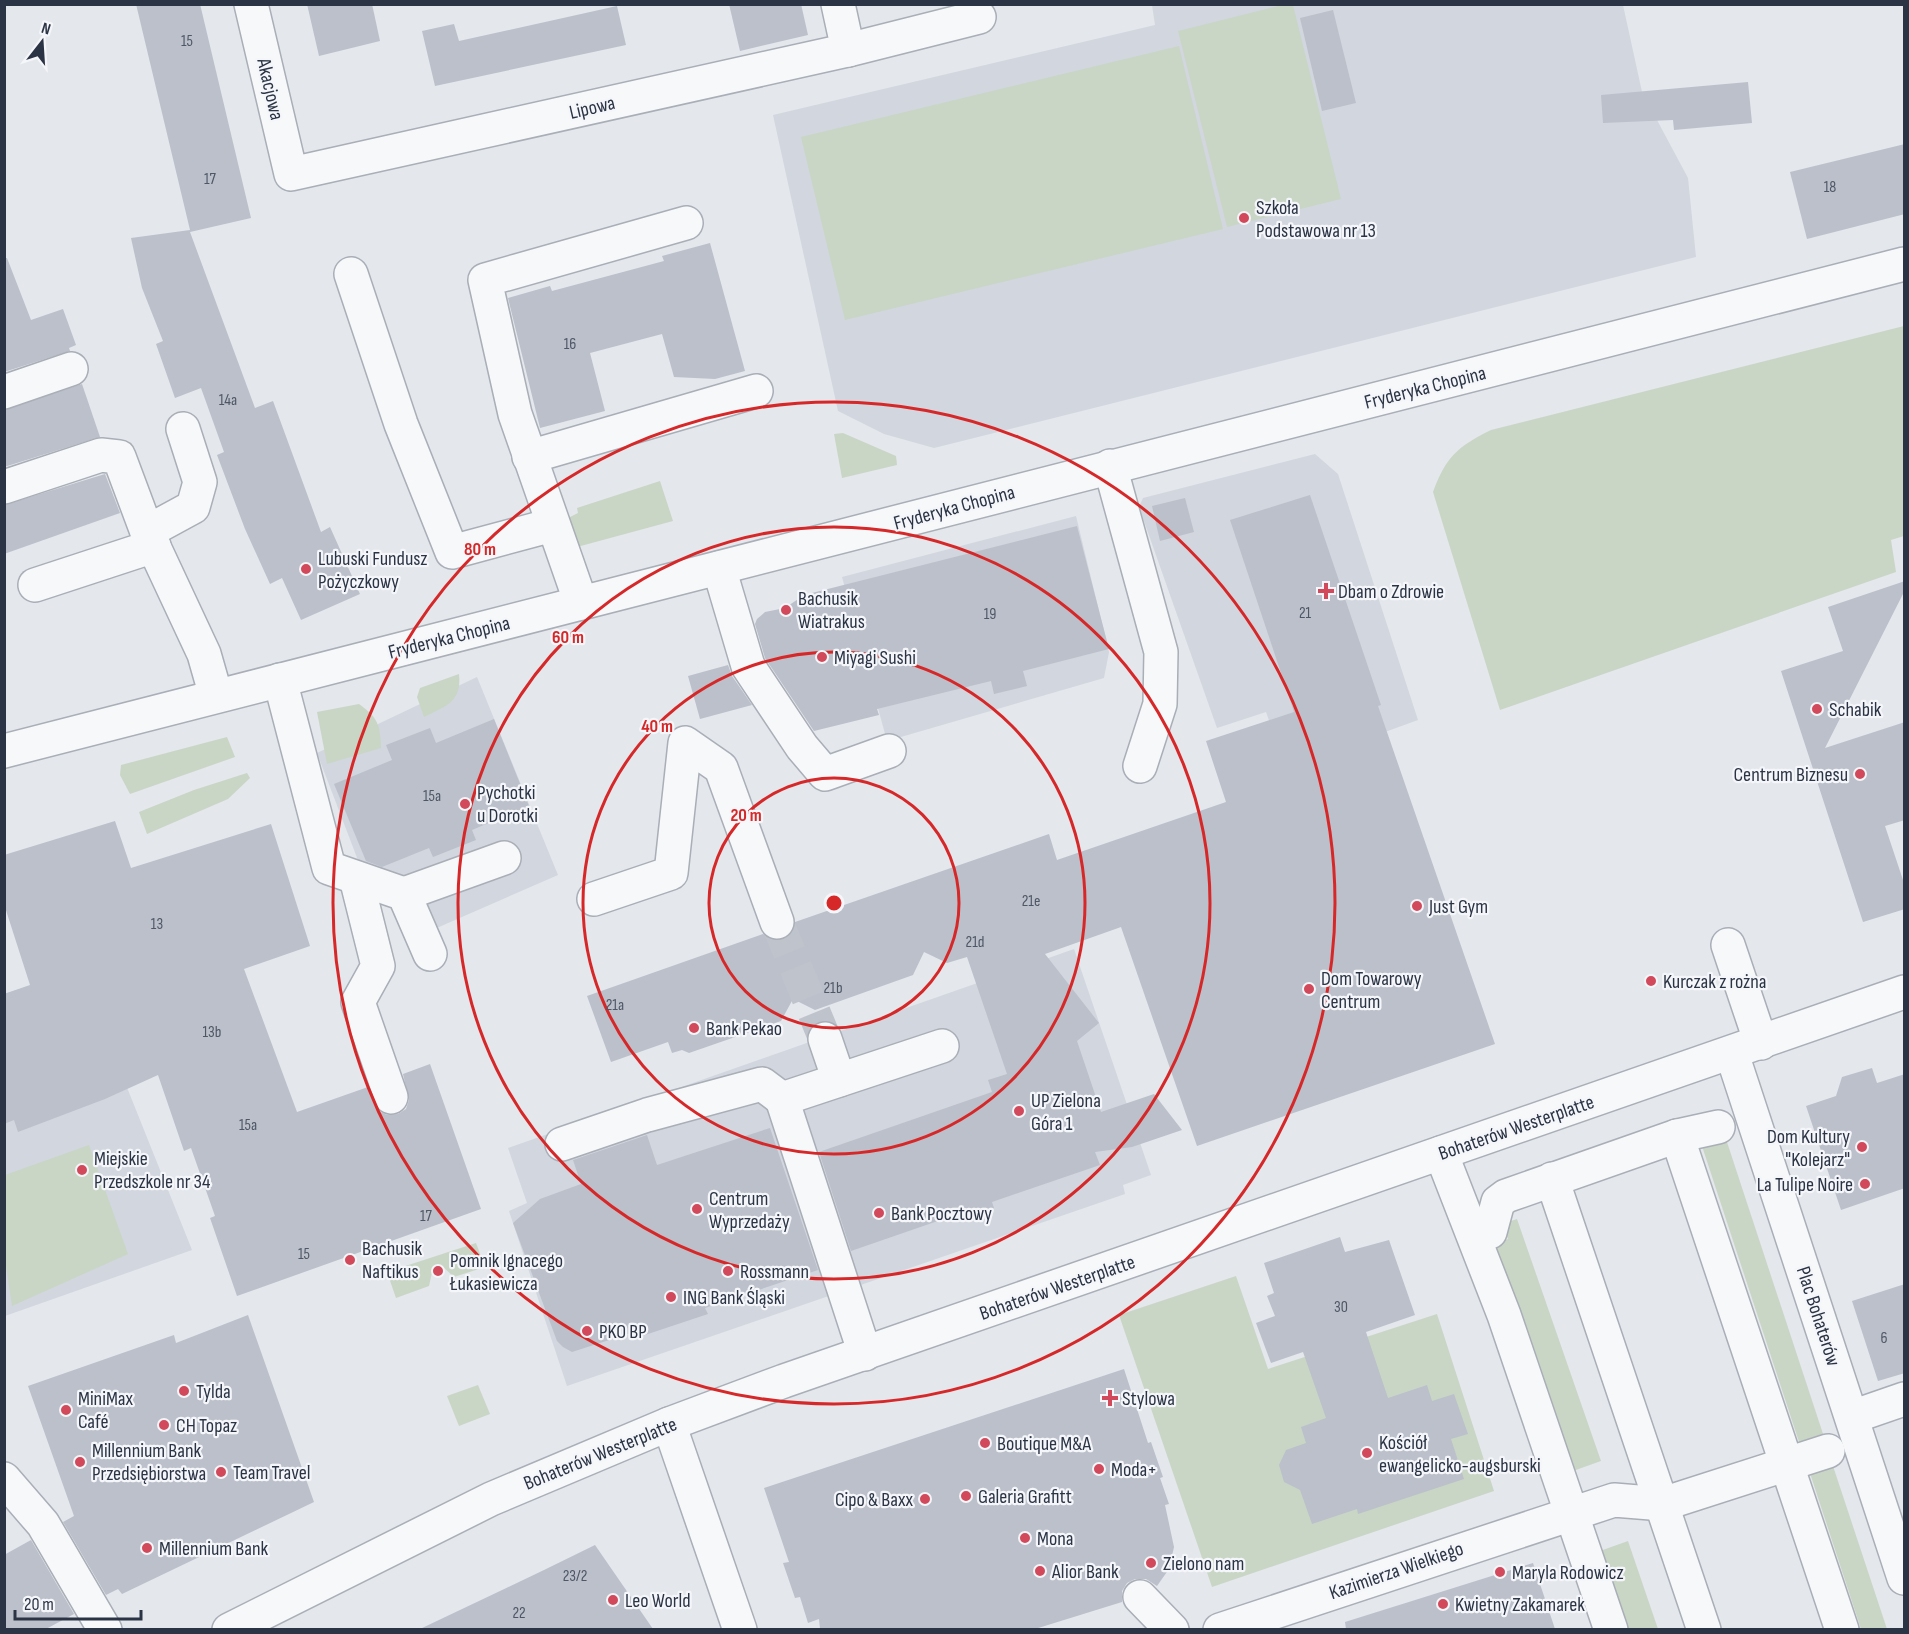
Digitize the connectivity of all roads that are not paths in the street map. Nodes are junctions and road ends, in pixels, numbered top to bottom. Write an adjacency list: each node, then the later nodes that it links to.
1 (251, 4): 5 (street, Akacjowa)
2 (838, 4): 4 (street)
3 (980, 17): 4 (street, Lipowa)
4 (848, 50): 5 (street, Lipowa)
5 (291, 174)
6 (686, 223): 13 (street)
7 (1905, 264): 14 (street, Fryderyka Chopina)
8 (351, 274): 16 (street)
9 (71, 369): 11 (street)
10 (756, 391): 13 (street)
11 (4, 392)
12 (183, 429): 17 (street)
13 (529, 457): 16 (street)
14 (1110, 466): 18 (street, Fryderyka Chopina); 25 (street)
15 (4, 487): 17 (street)
16 (552, 525): 20 (street)
17 (150, 539): 19 (street); 22 (street)
18 (719, 568): 20 (street, Fryderyka Chopina); 24 (street)
19 (35, 585)
20 (581, 603): 21 (street, Fryderyka Chopina)
21 (280, 680): 22 (street, Fryderyka Chopina); 27 (street)
22 (216, 696): 23 (street, Fryderyka Chopina)
23 (4, 751)
24 (889, 752)
25 (1140, 766)
26 (504, 858): 28 (street)
27 (356, 878): 28 (street); 38 (street)
28 (404, 894): 32 (street)
29 (594, 899): 30 (street)
30 (777, 922)
31 (1728, 945): 36 (street, Plac Bohaterów)
32 (430, 954)
33 (1905, 992): 36 (street, Bohaterów Westerplatte)
34 (825, 1039): 37 (street)
35 (942, 1046): 37 (street)
36 (1747, 1049): 43 (street, Bohaterów Westerplatte); 48 (street, Plac Bohaterów)
37 (839, 1080): 39 (street)
38 (391, 1097)
39 (782, 1099): 42 (street); 46 (street)
40 (1718, 1127): 41 (street)
41 (1677, 1136): 44 (street); 51 (street)
42 (562, 1144)
43 (1441, 1153): 46 (street, Bohaterów Westerplatte); 54 (street)
44 (1552, 1179): 45 (street); 53 (street)
45 (1490, 1232)
46 (865, 1354): 49 (street, Bohaterów Westerplatte)
47 (1905, 1399): 48 (street)
48 (1852, 1417): 55 (street, Plac Bohaterów)
49 (669, 1424): 58 (street, Bohaterów Westerplatte); 59 (street)
50 (1828, 1451): 51 (street)
51 (1787, 1465): 53 (street); 64 (street)
52 (11, 1498): 57 (street)
53 (1664, 1504): 54 (street, Kazimierza Wielkiego); 63 (street)
54 (1573, 1512): 61 (street, Kazimierza Wielkiego); 62 (street)
55 (1905, 1578)
56 (1140, 1597): 60 (street)
57 (105, 1629)
58 (229, 1629)
59 (740, 1629)
60 (1172, 1629)
61 (1220, 1629)
62 (1611, 1629)
63 (1704, 1629)
64 (1842, 1629)

